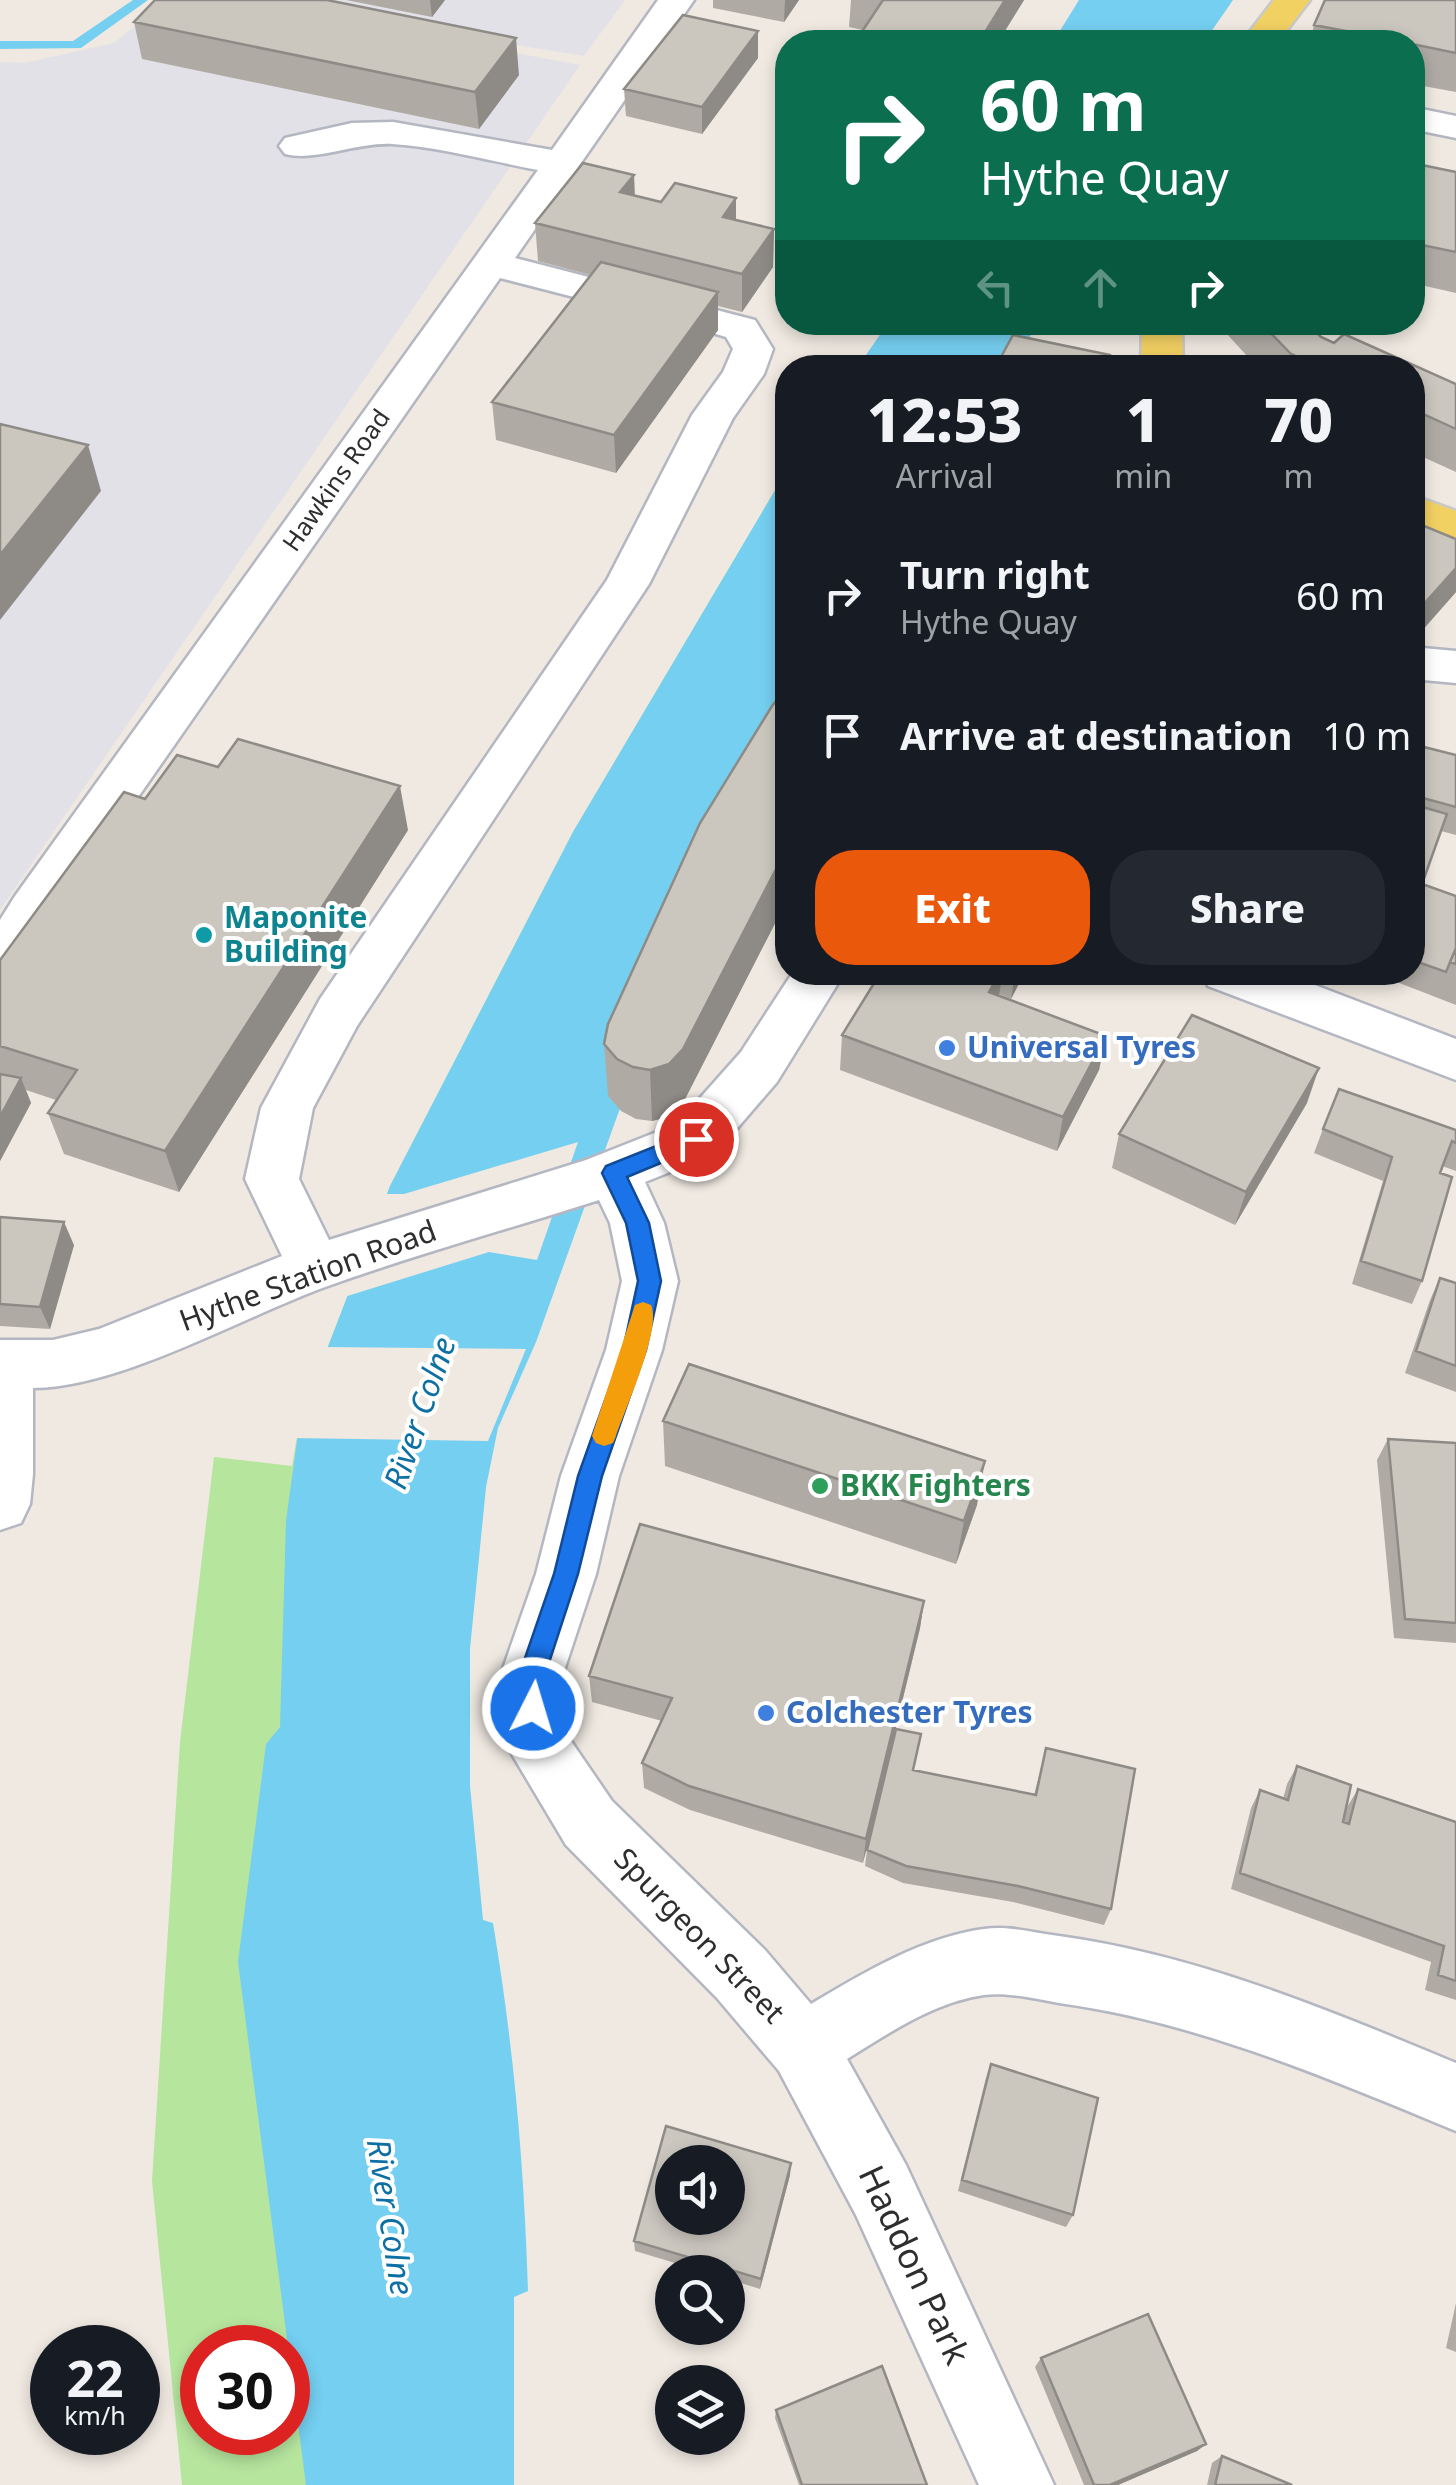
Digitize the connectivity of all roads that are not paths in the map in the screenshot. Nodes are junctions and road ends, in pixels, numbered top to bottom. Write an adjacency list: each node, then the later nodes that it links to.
1 (676, 0): 7 (street, Hawkins Road)
2 (1292, 0): 3 (main road)
3 (1269, 30)
4 (1425, 121): 5 (street)
5 (1456, 128)
6 (298, 146): 7 (street)
7 (564, 164): 8 (street, Hawkins Road)
8 (491, 264): 13 (street, Hawkins Road); 18 (street)
9 (1425, 514): 10 (main road)
10 (1456, 527)
11 (1425, 663): 12 (street)
12 (1456, 667)
13 (0, 962)
14 (812, 985): 17 (street, Hythe Station Road)
15 (1260, 985): 16 (street)
16 (1456, 1060)
17 (606, 1176): 18 (street, Hythe Station Road); 21 (street, Spurgeon Street)
18 (336, 1260): 19 (street, Hythe Station Road)
19 (2, 1364): 20 (street)
20 (0, 1504)
21 (804, 2048): 22 (street, Spurgeon Street); 23 (street, Haddon Park)
22 (1456, 2097)
23 (1018, 2485)

